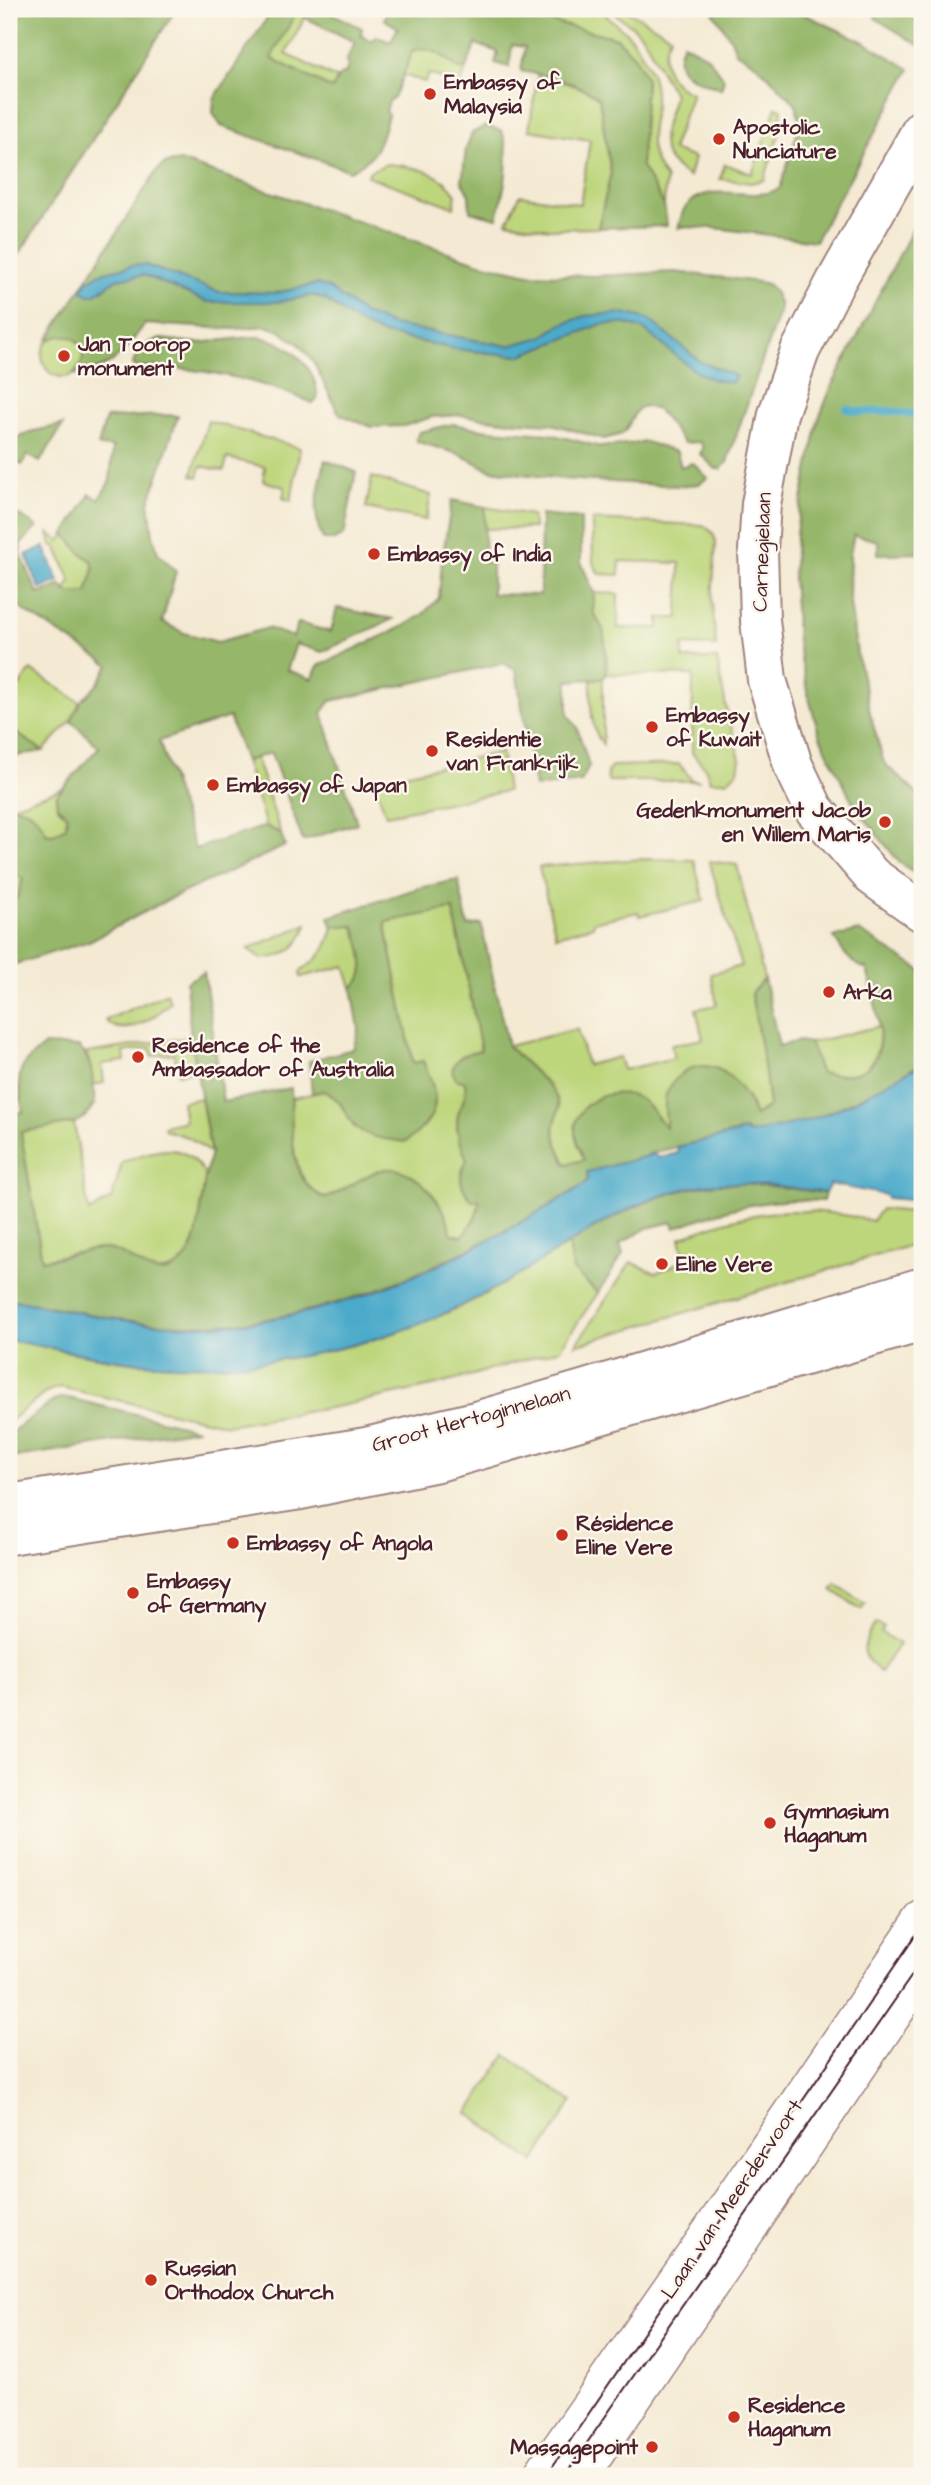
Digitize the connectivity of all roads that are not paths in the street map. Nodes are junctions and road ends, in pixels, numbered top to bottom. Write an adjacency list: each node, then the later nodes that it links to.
1 (922, 129): 2 (main road, Carnegielaan)
2 (922, 912)
3 (922, 1287): 5 (main road, Groot Hertoginnelaan)
4 (922, 1322): 6 (main road, Groot Hertoginnelaan)
5 (9, 1504)
6 (9, 1535)
7 (922, 1920): 9 (street, Laan van Meerdervoort)
8 (922, 1973): 10 (street, Laan van Meerdervoort)
9 (540, 2476)
10 (581, 2476)

